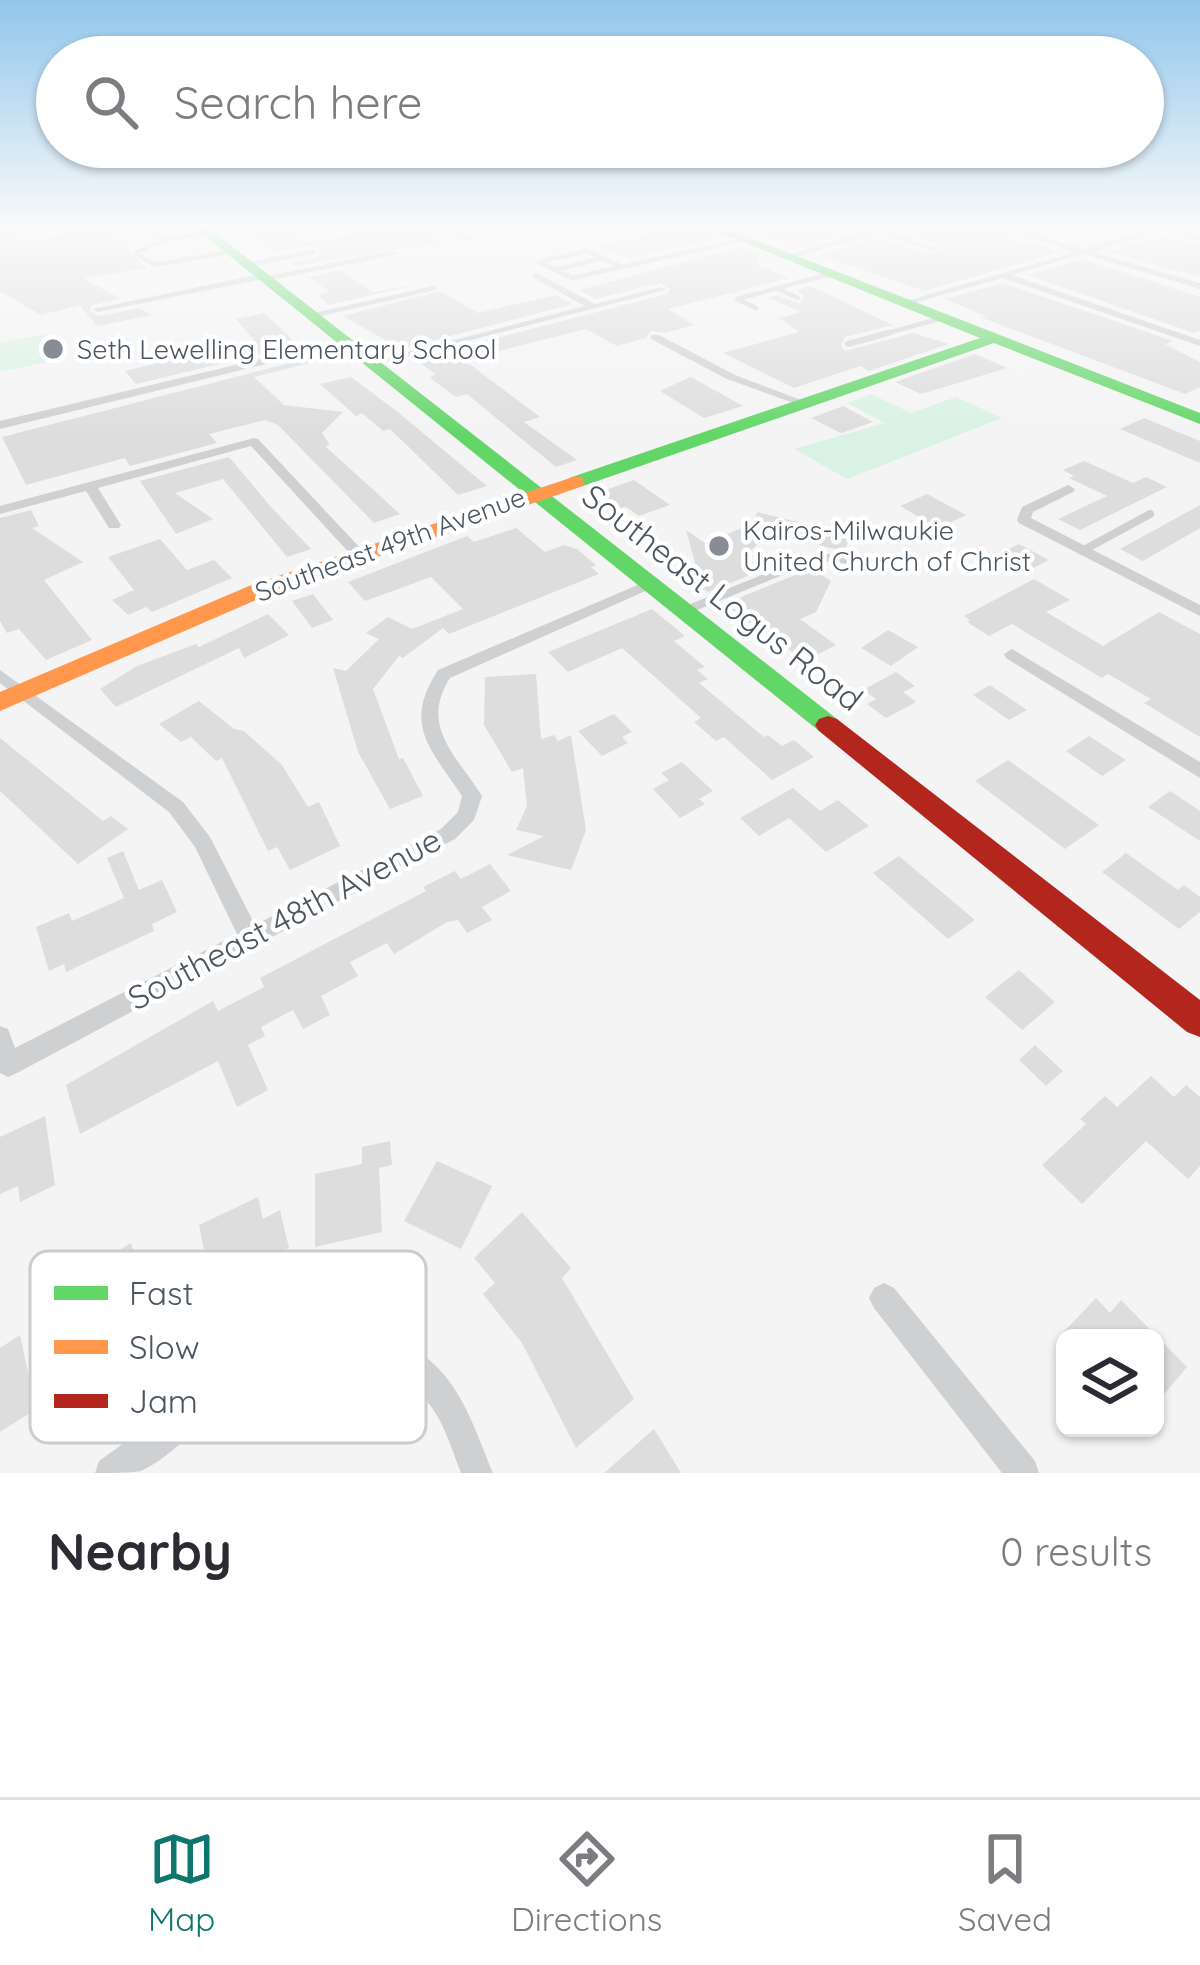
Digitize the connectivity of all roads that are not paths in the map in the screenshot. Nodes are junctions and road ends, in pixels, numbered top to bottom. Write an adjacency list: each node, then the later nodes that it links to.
1 (127, 297): 15 (street)
2 (287, 297): 16 (street, Southeast Logus Road)
3 (396, 297): 16 (lane)
4 (575, 297): 13 (street)
5 (634, 297): 13 (street)
6 (745, 297): 14 (lane)
7 (795, 297): 11 (lane)
8 (888, 297): 12 (street)
9 (931, 297): 12 (street)
10 (1067, 297): 21 (street)
11 (798, 298)
12 (906, 304): 17 (street)
13 (594, 307): 23 (street)
14 (757, 308)
15 (98, 309)
16 (311, 316): 20 (street, Southeast Logus Road)
17 (942, 318): 19 (street); 22 (lane)
18 (655, 337): 24 (street)
19 (994, 338): 24 (street, Southeast 49th Avenue); 25 (street)
20 (344, 342): 23 (street, Southeast Logus Road); 26 (street)
21 (1200, 343)
22 (848, 344)
23 (370, 363): 29 (street, Southeast Logus Road)
24 (803, 403): 29 (street, Southeast 49th Avenue)
25 (1200, 419)
26 (0, 425)
27 (90, 486): 30 (street); 32 (street); 34 (street)
28 (1068, 488): 33 (street)
29 (534, 493): 34 (street, Southeast 49th Avenue); 36 (street, Southeast Logus Road)
30 (0, 510)
31 (1150, 514): 33 (lane)
32 (114, 526)
33 (1082, 550): 38 (street)
34 (358, 554): 41 (street, Southeast 49th Avenue)
35 (870, 569): 37 (lane)
36 (655, 582): 37 (street, Southeast Logus Road); 43 (street, Southeast 48th Avenue)
37 (689, 609): 44 (street, Southeast Logus Road)
38 (1200, 611)
39 (1012, 654): 42 (street)
40 (0, 675): 41 (street)
41 (13, 697): 43 (street)
42 (1200, 771)
43 (250, 938): 45 (street, Southeast 48th Avenue)
44 (1200, 1021)
45 (0, 1037)
46 (884, 1298): 51 (street)
47 (426, 1377): 50 (street)
48 (155, 1443): 49 (street)
49 (111, 1473)
50 (478, 1473)
51 (1024, 1473)

